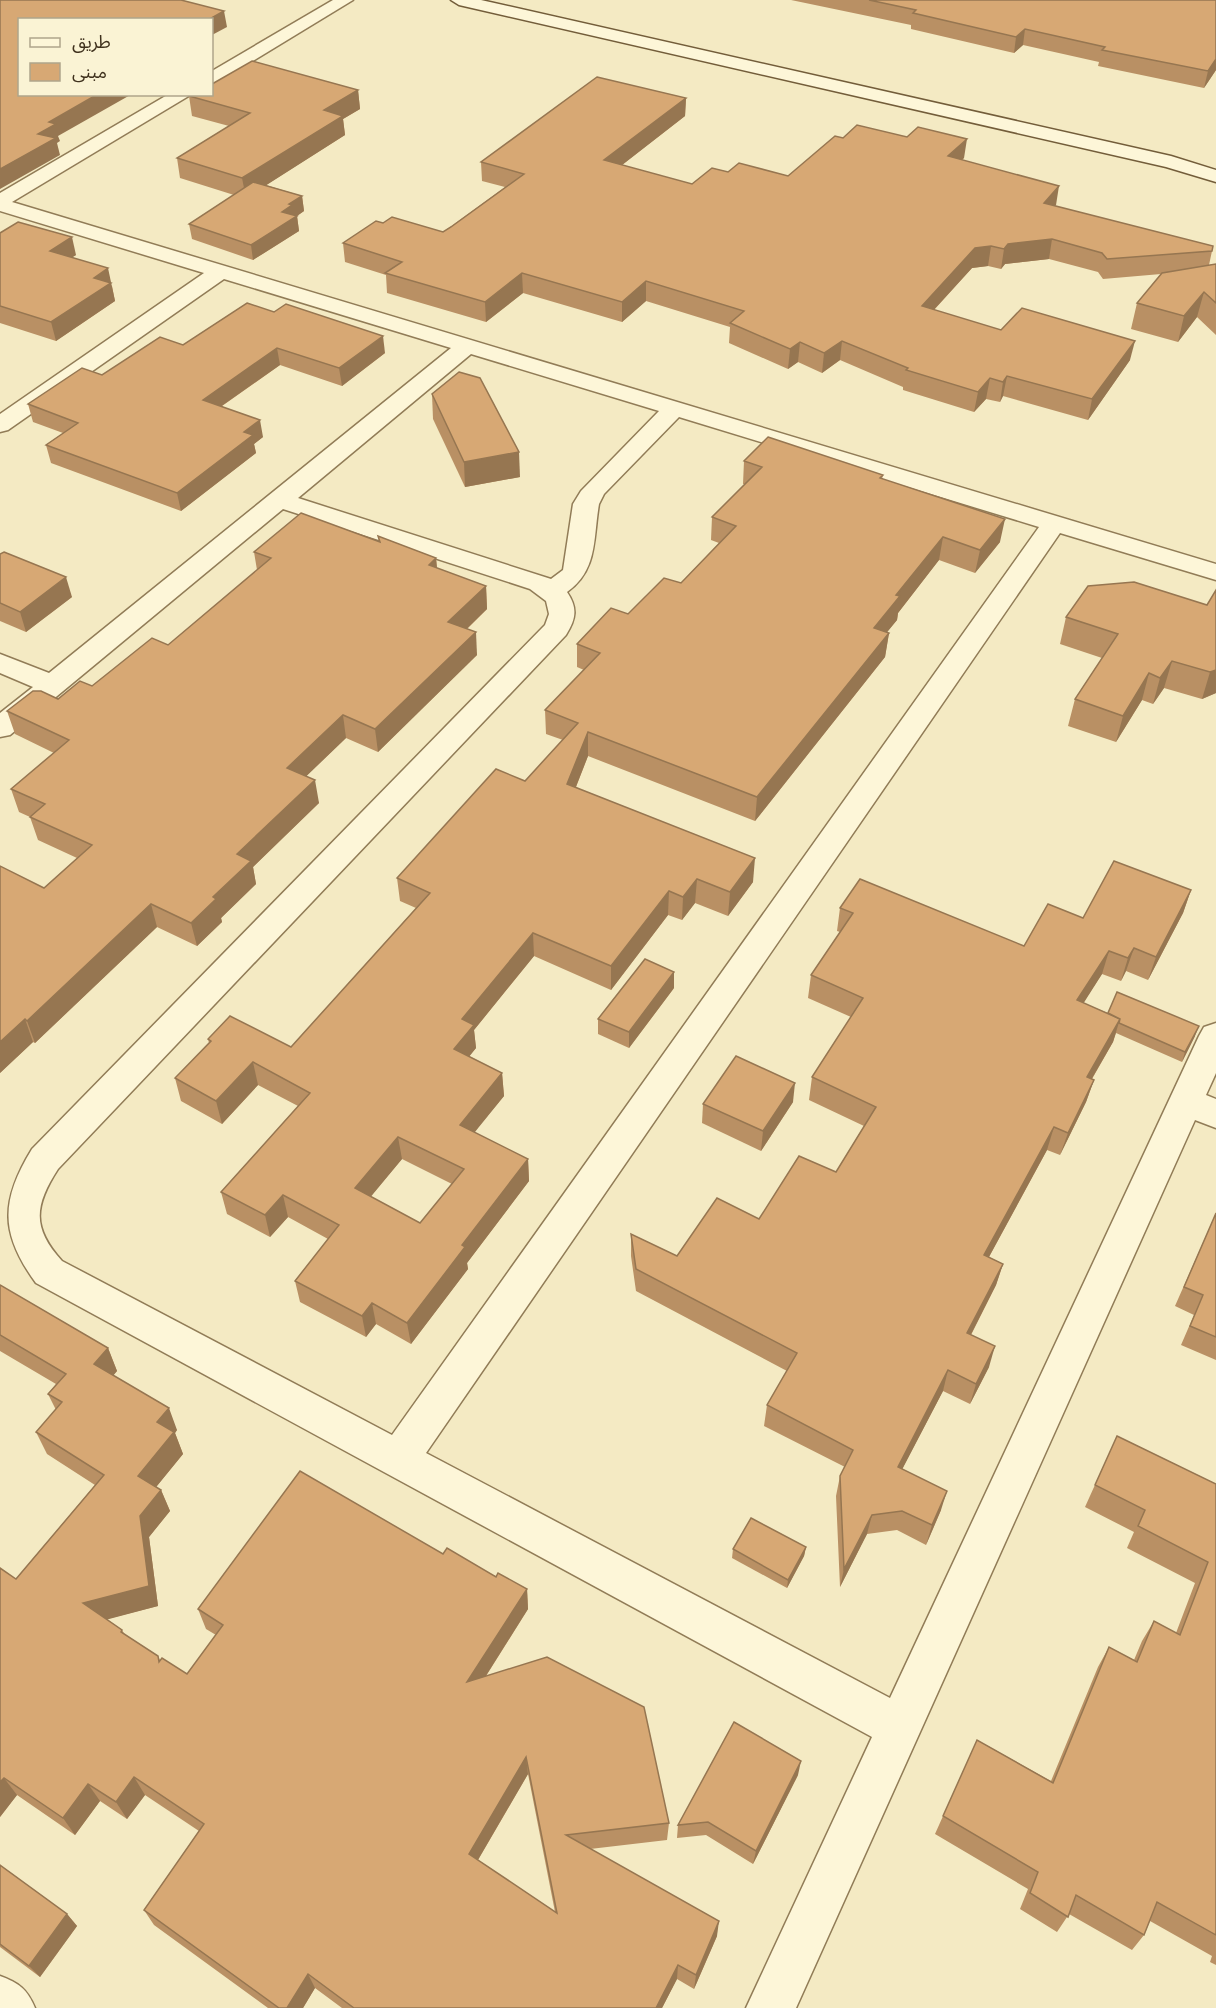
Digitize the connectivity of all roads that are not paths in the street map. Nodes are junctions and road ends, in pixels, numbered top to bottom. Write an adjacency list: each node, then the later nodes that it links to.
1 (345, 0): 4 (street)
2 (459, 0): 7 (street)
3 (530, 0): 6 (street)
4 (213, 77)
5 (180, 96): 8 (street)
6 (1063, 119)
7 (1214, 172)
8 (0, 203): 9 (street)
9 (220, 272): 10 (street); 12 (street)
10 (469, 345): 11 (street); 13 (street)
11 (675, 408): 14 (street); 16 (street)
12 (0, 425)
13 (280, 500): 16 (street); 18 (street)
14 (1054, 523): 15 (street); 22 (street)
15 (1216, 572)
16 (552, 590): 22 (street)
17 (0, 663): 18 (street)
18 (53, 685): 19 (street)
19 (0, 728)
20 (1216, 1036): 21 (street)
21 (1201, 1108): 23 (street)
22 (398, 1459): 23 (street)
23 (899, 1727): 26 (street)
24 (0, 2000): 25 (street)
25 (10, 2008)
26 (771, 2008)

